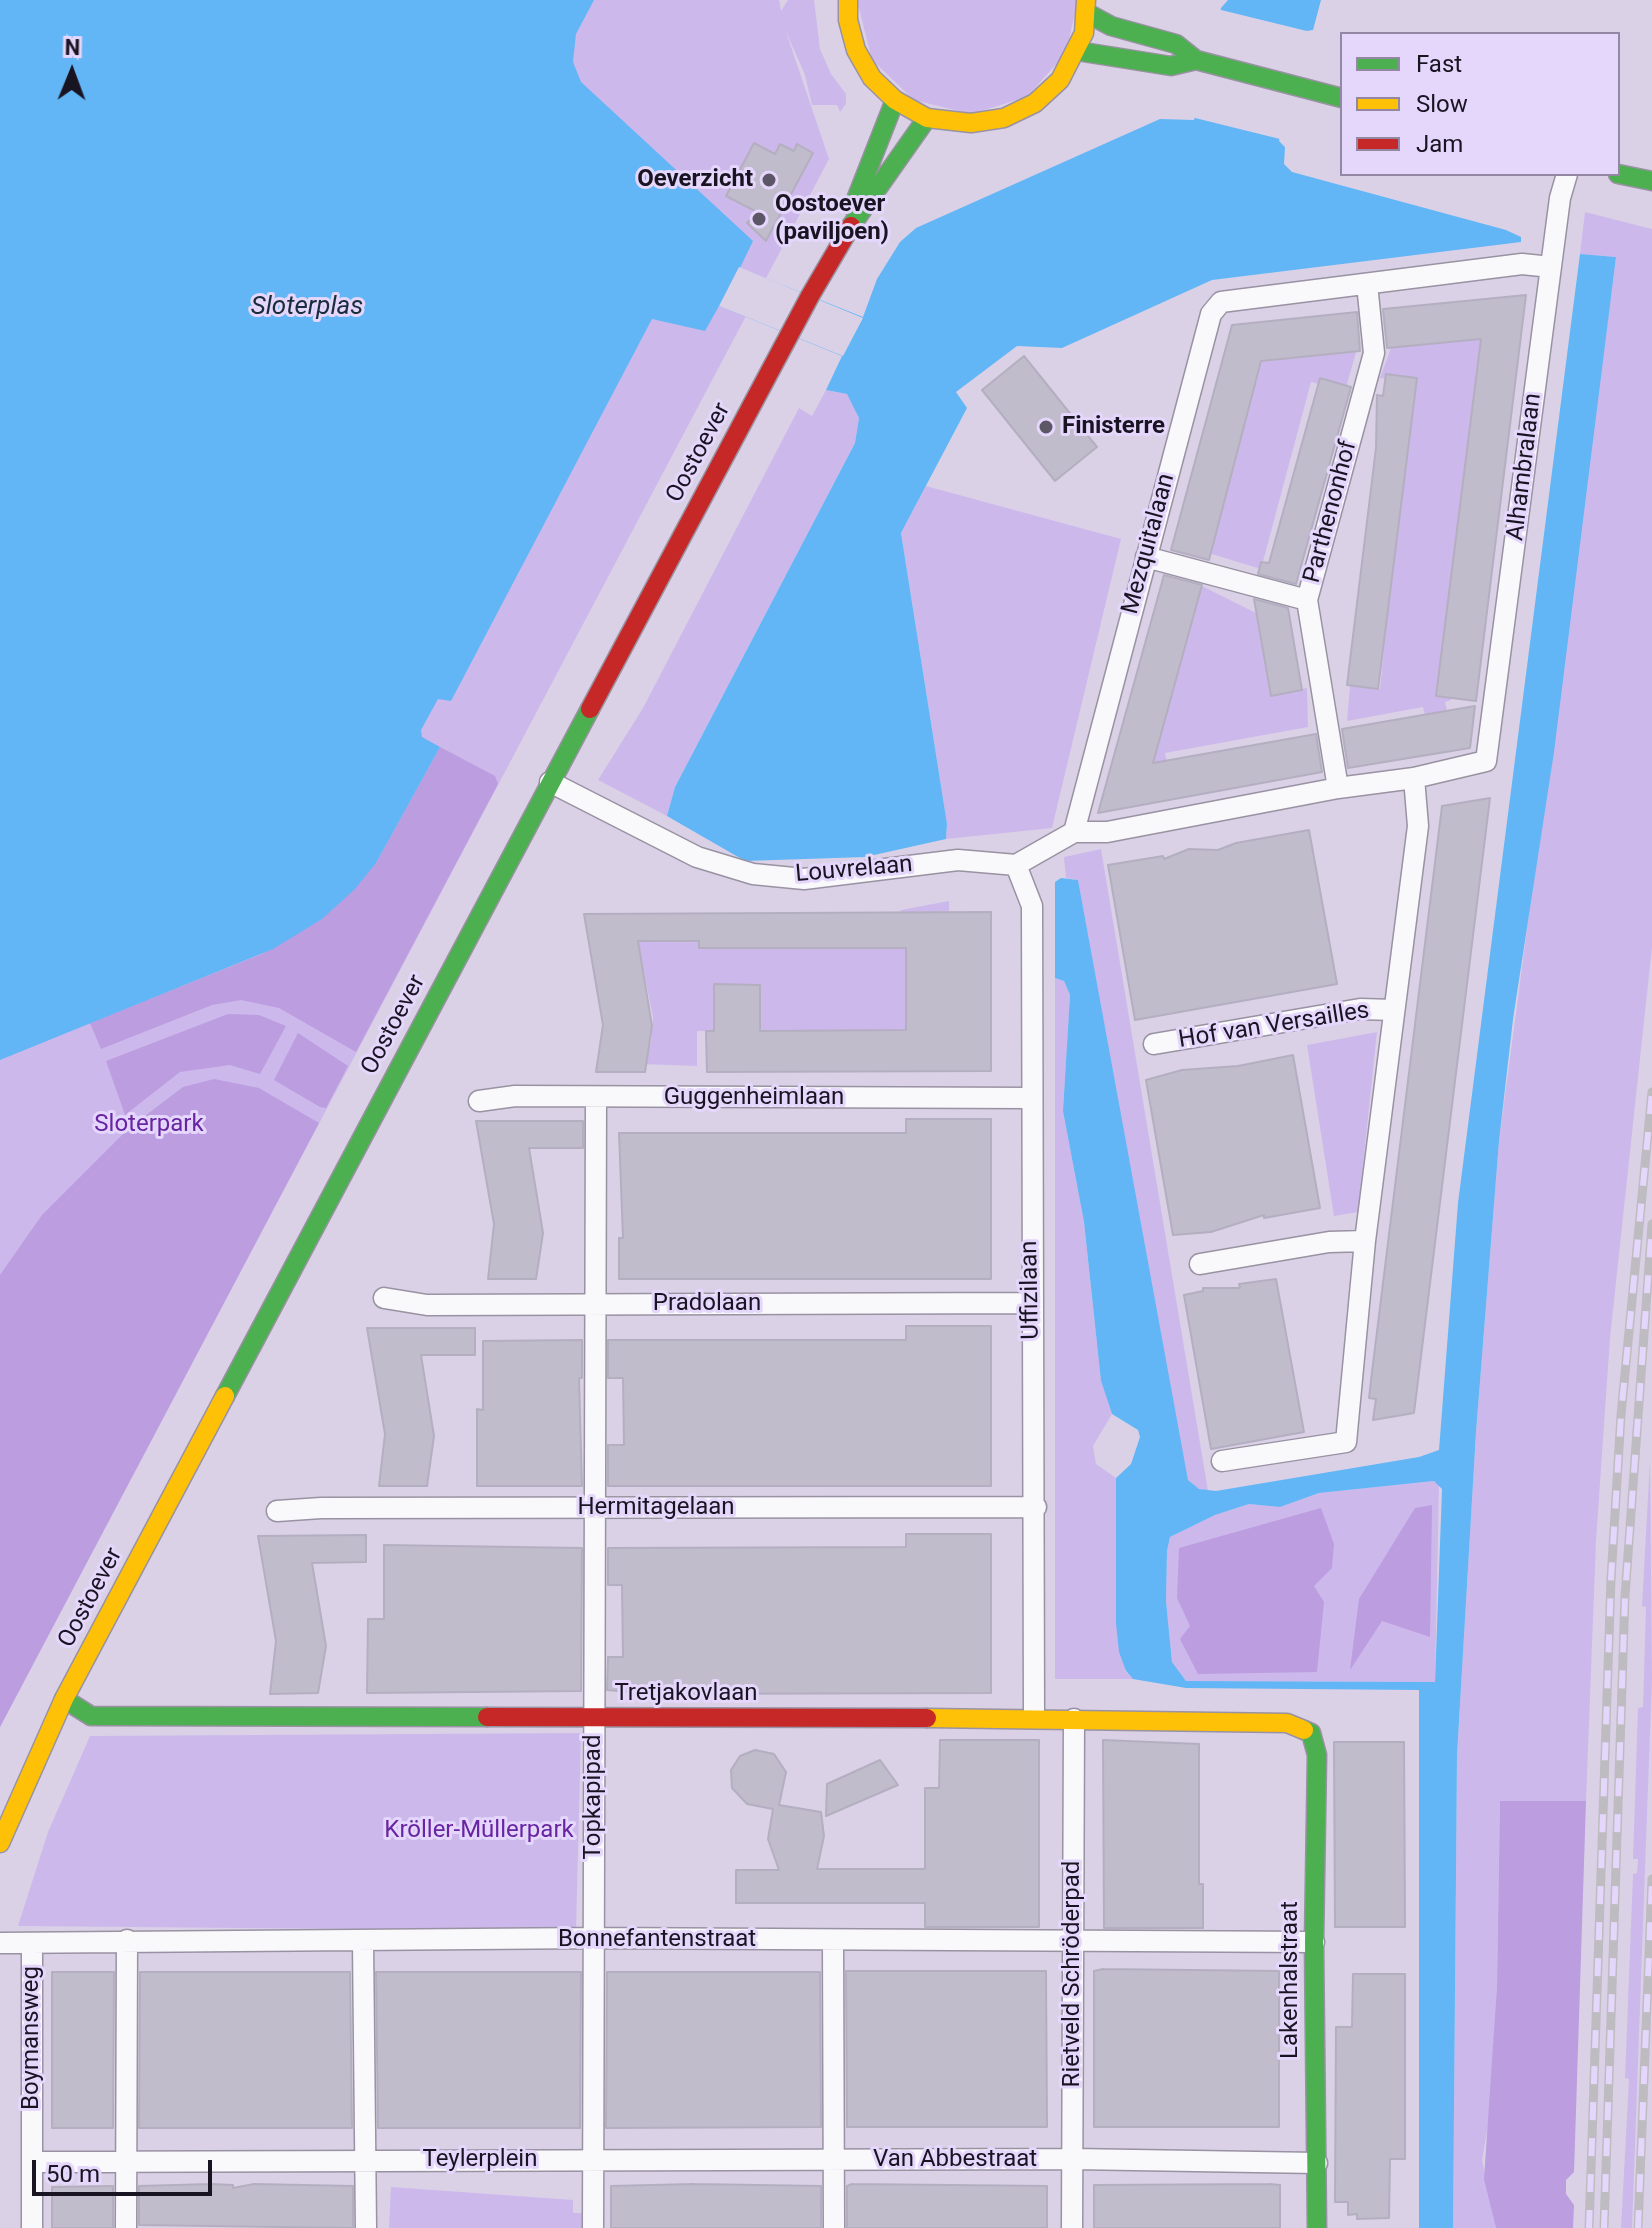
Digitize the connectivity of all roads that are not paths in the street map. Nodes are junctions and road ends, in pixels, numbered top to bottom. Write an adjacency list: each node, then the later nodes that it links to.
1 (848, 0): 6 (main road)
2 (1086, 7): 3 (main road); 4 (main road)
3 (1077, 51): 4 (main road); 7 (main road)
4 (1202, 62): 5 (main road)
5 (1334, 95)
6 (895, 100): 7 (main road); 11 (main road, Oostoever)
7 (927, 118): 11 (main road, Oostoever)
8 (1620, 174): 10 (main road)
9 (1567, 176): 12 (street, Alhambralaan)
10 (1652, 181)
11 (844, 236): 17 (main road, Oostoever)
12 (1551, 267): 13 (street, Mezquitalaan); 16 (street, Alhambralaan)
13 (1367, 284): 14 (street, Mezquitalaan); 15 (street, Parthenonhof)
14 (1146, 557): 15 (street); 19 (street, Mezquitalaan)
15 (1307, 600): 18 (street, Parthenonhof)
16 (1414, 778): 18 (street); 21 (street, Hof van Versailles)
17 (550, 782): 20 (street, Louvrelaan); 35 (main road, Oostoever)
18 (1338, 788): 19 (street)
19 (1074, 832): 20 (street)
20 (1016, 865): 24 (street, Uffizilaan)
21 (1394, 1010): 22 (street, Hof van Versailles); 26 (street, Hof van Versailles)
22 (1154, 1044)
23 (596, 1098): 24 (street, Guggenheimlaan); 25 (street, Guggenheimlaan); 30 (street, Topkapipad)
24 (1030, 1098): 29 (street, Uffizilaan)
25 (479, 1101)
26 (1365, 1241): 27 (street); 31 (street, Hof van Versailles)
27 (1200, 1264)
28 (384, 1298): 30 (street, Pradolaan)
29 (1031, 1303): 30 (street, Pradolaan); 32 (street, Uffizilaan)
30 (594, 1304): 33 (street, Topkapipad)
31 (1222, 1461)
32 (1036, 1507): 33 (street, Hermitagelaan); 37 (street, Uffizilaan)
33 (593, 1508): 34 (street, Hermitagelaan); 36 (street, Topkapipad)
34 (277, 1511)
35 (64, 1699): 36 (main road, Tretjakovlaan); 40 (main road, Oostoever)
36 (594, 1718): 37 (main road, Tretjakovlaan); 41 (street, Topkapipad)
37 (1034, 1718): 38 (main road, Tretjakovlaan)
38 (1074, 1719): 39 (main road, Tretjakovlaan); 42 (street, Rietveld Schröderpad)
39 (1311, 1733): 46 (main road, Lakenhalstraat)
40 (0, 1843)
41 (593, 1938): 44 (street, Bonnefantenstraat); 45 (street, Bonnefantenstraat); 50 (street, Topkapipad)
42 (1073, 1938): 45 (street, Bonnefantenstraat); 46 (street, Bonnefantenstraat); 49 (street, Rietveld Schröderpad)
43 (127, 1940): 44 (street, Bonnefantenstraat); 48 (street, Bonnefantenstraat); 54 (street)
44 (363, 1942): 52 (street)
45 (833, 1942): 51 (street)
46 (1314, 1942): 55 (main road, Lakenhalstraat)
47 (0, 1943): 48 (street, Bonnefantenstraat)
48 (32, 1945): 53 (street, Boymansweg)
49 (1073, 2159): 51 (street, Van Abbestraat); 55 (street, Van Abbestraat); 61 (street, Rietveld Schröderpad)
50 (593, 2160): 51 (street, Van Abbestraat); 52 (street, Teylerplein); 59 (street)
51 (834, 2160): 60 (street)
52 (366, 2161): 54 (street); 58 (street)
53 (33, 2162): 54 (street); 56 (street, Boymansweg)
54 (125, 2162): 57 (street)
55 (1317, 2163): 62 (main road, Lakenhalstraat)
56 (32, 2228)
57 (126, 2228)
58 (366, 2228)
59 (593, 2228)
60 (834, 2228)
61 (1072, 2228)
62 (1317, 2228)

